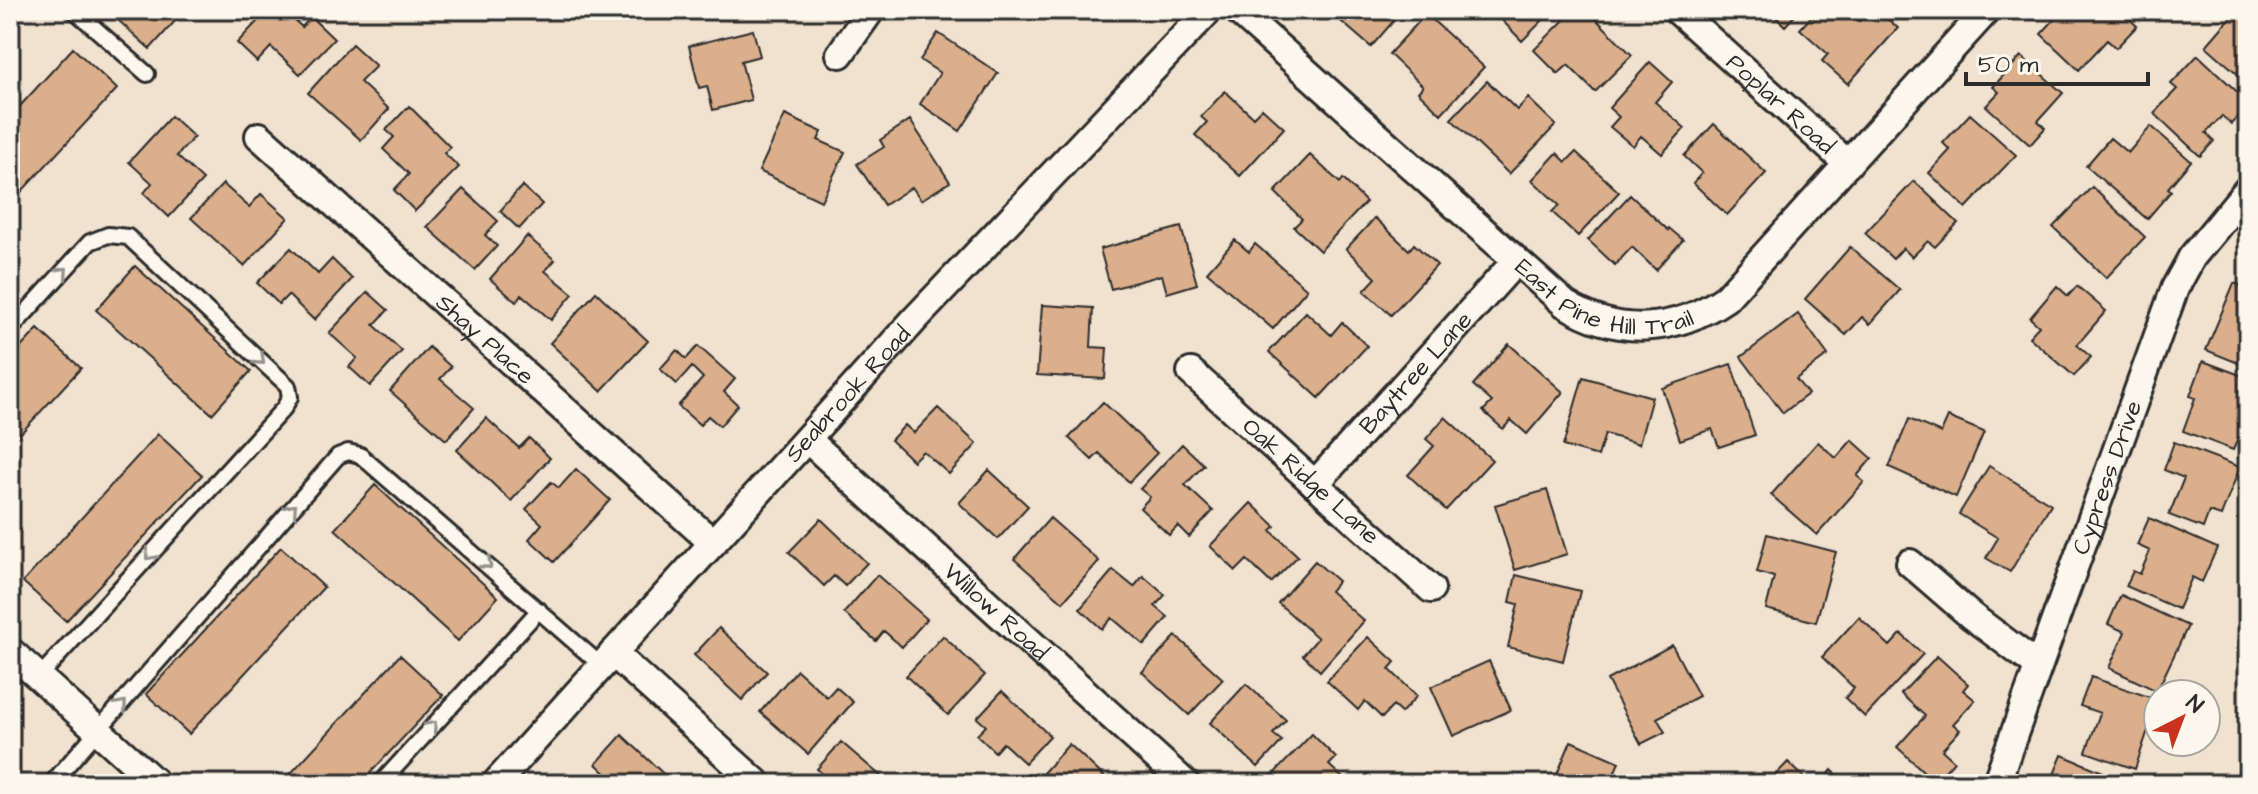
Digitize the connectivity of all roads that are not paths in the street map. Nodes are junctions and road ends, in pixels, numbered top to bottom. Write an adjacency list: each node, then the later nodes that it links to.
1 (74, 10): 8 (lane)
2 (871, 10): 7 (street)
3 (1209, 10): 15 (street, Seabrook Road)
4 (1237, 10): 12 (street, East Pine Hill Trail)
5 (1677, 10): 10 (street, Poplar Road)
6 (1987, 10): 10 (street, East Pine Hill Trail)
7 (840, 54)
8 (147, 74)
9 (259, 136): 17 (street, Shay Place)
10 (1848, 164): 12 (street, East Pine Hill Trail)
11 (2248, 189): 23 (street, Cypress Drive)
12 (1516, 261): 16 (street, Baytree Lane)
13 (10, 330): 24 (lane, one-way to 24)
14 (1191, 372): 16 (street, Oak Ridge Lane)
15 (807, 439): 17 (street, Seabrook Road); 31 (street, Willow Road)
16 (1315, 484): 19 (street, Oak Ridge Lane)
17 (713, 543): 22 (street, Seabrook Road)
18 (1910, 563): 23 (street)
19 (1431, 589)
20 (539, 610): 22 (lane); 25 (lane, one-way to 20); 28 (lane, one-way to 20)
21 (10, 651): 24 (street)
22 (608, 660): 29 (street, Seabrook Road); 30 (street)
23 (2038, 666): 32 (street, Cypress Drive)
24 (39, 677): 25 (street)
25 (99, 731): 26 (lane); 27 (street)
26 (51, 784)
27 (157, 784)
28 (380, 784)
29 (495, 784)
30 (758, 784)
31 (1186, 784)
32 (1996, 784)

